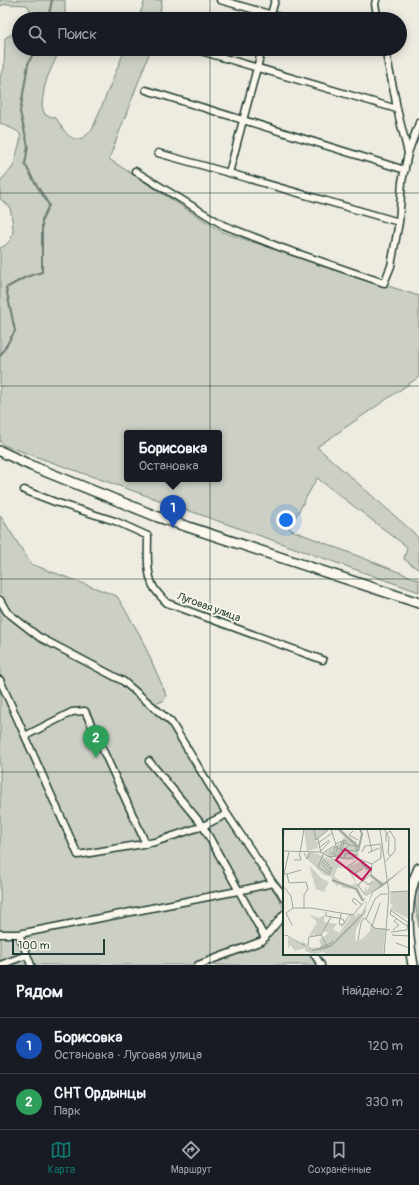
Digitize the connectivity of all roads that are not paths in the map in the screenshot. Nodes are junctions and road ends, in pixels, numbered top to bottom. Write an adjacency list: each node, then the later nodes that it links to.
1 (220, 0): 4 (street)
2 (275, 0): 5 (street)
3 (376, 0): 6 (street)
4 (255, 12)
5 (271, 12)
6 (377, 12)
7 (217, 56): 10 (street)
8 (260, 56): 10 (street)
9 (386, 56): 12 (street)
10 (257, 68): 12 (street); 13 (street)
11 (146, 90): 13 (street)
12 (397, 109): 16 (street)
13 (243, 120): 17 (street); 19 (street)
14 (419, 123): 16 (street)
15 (158, 153): 19 (street)
16 (408, 153): 17 (street)
17 (405, 170): 20 (street)
18 (135, 171): 20 (street)
19 (229, 173): 20 (street)
20 (398, 222)
21 (0, 452): 24 (street)
22 (24, 490): 25 (street, Луговая улица)
23 (0, 600): 29 (street)
24 (419, 603)
25 (323, 660)
26 (0, 680): 27 (street)
27 (25, 736): 31 (street); 31 (street)
28 (149, 761): 30 (street)
29 (227, 814): 30 (street); 33 (street)
30 (203, 826): 31 (street); 34 (street)
31 (146, 844)
32 (419, 868): 36 (street)
33 (273, 883): 34 (street); 35 (street)
34 (238, 891): 40 (street); 41 (street)
35 (283, 896)
36 (409, 901)
37 (283, 915): 41 (street)
38 (409, 929): 48 (street)
39 (0, 934): 40 (street)
40 (19, 934): 42 (street)
41 (265, 938): 46 (street)
42 (27, 955): 44 (street); 45 (street)
43 (315, 955): 47 (street)
44 (0, 965)
45 (31, 965)
46 (198, 965)
47 (321, 965)
48 (413, 965)

